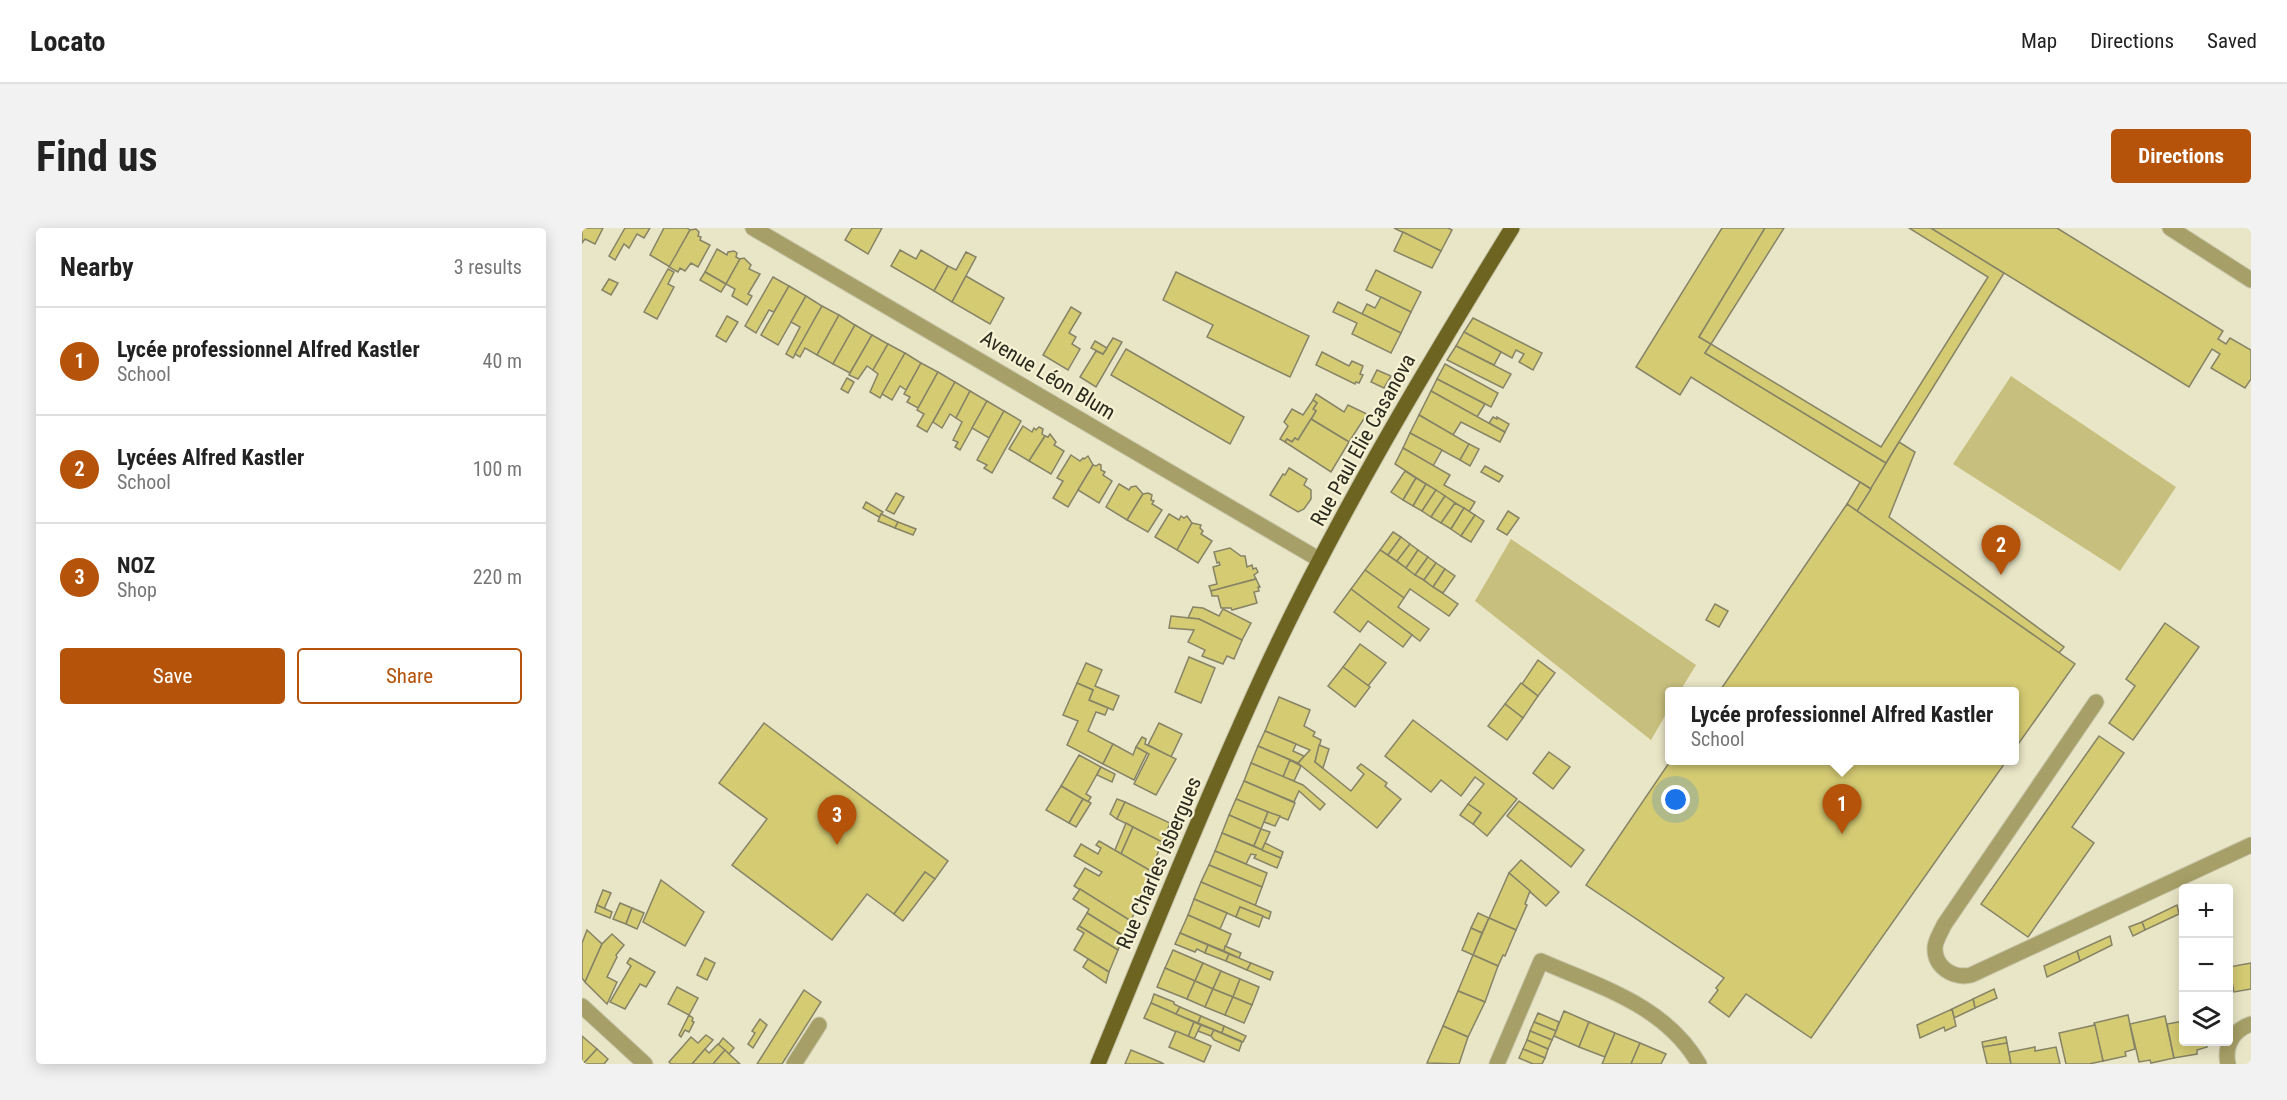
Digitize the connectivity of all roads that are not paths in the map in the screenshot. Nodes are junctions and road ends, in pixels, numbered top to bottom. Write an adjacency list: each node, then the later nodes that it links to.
1 (753, 228): 5 (street, Avenue Léon Blum)
2 (1512, 228): 5 (main road, Rue Paul Elie Casanova)
3 (2170, 228): 4 (street)
4 (2251, 280)
5 (1320, 560): 6 (main road, Rue Paul Elie Casanova)
6 (1261, 678): 14 (main road, Rue Charles Isbergues)
7 (2096, 702): 8 (street)
8 (2251, 845)
9 (582, 1006): 12 (street)
10 (2251, 1024): 17 (street)
11 (819, 1025): 13 (street)
12 (645, 1064)
13 (794, 1064)
14 (1098, 1064)
15 (1497, 1064): 16 (street)
16 (1699, 1064)
17 (2228, 1064)

